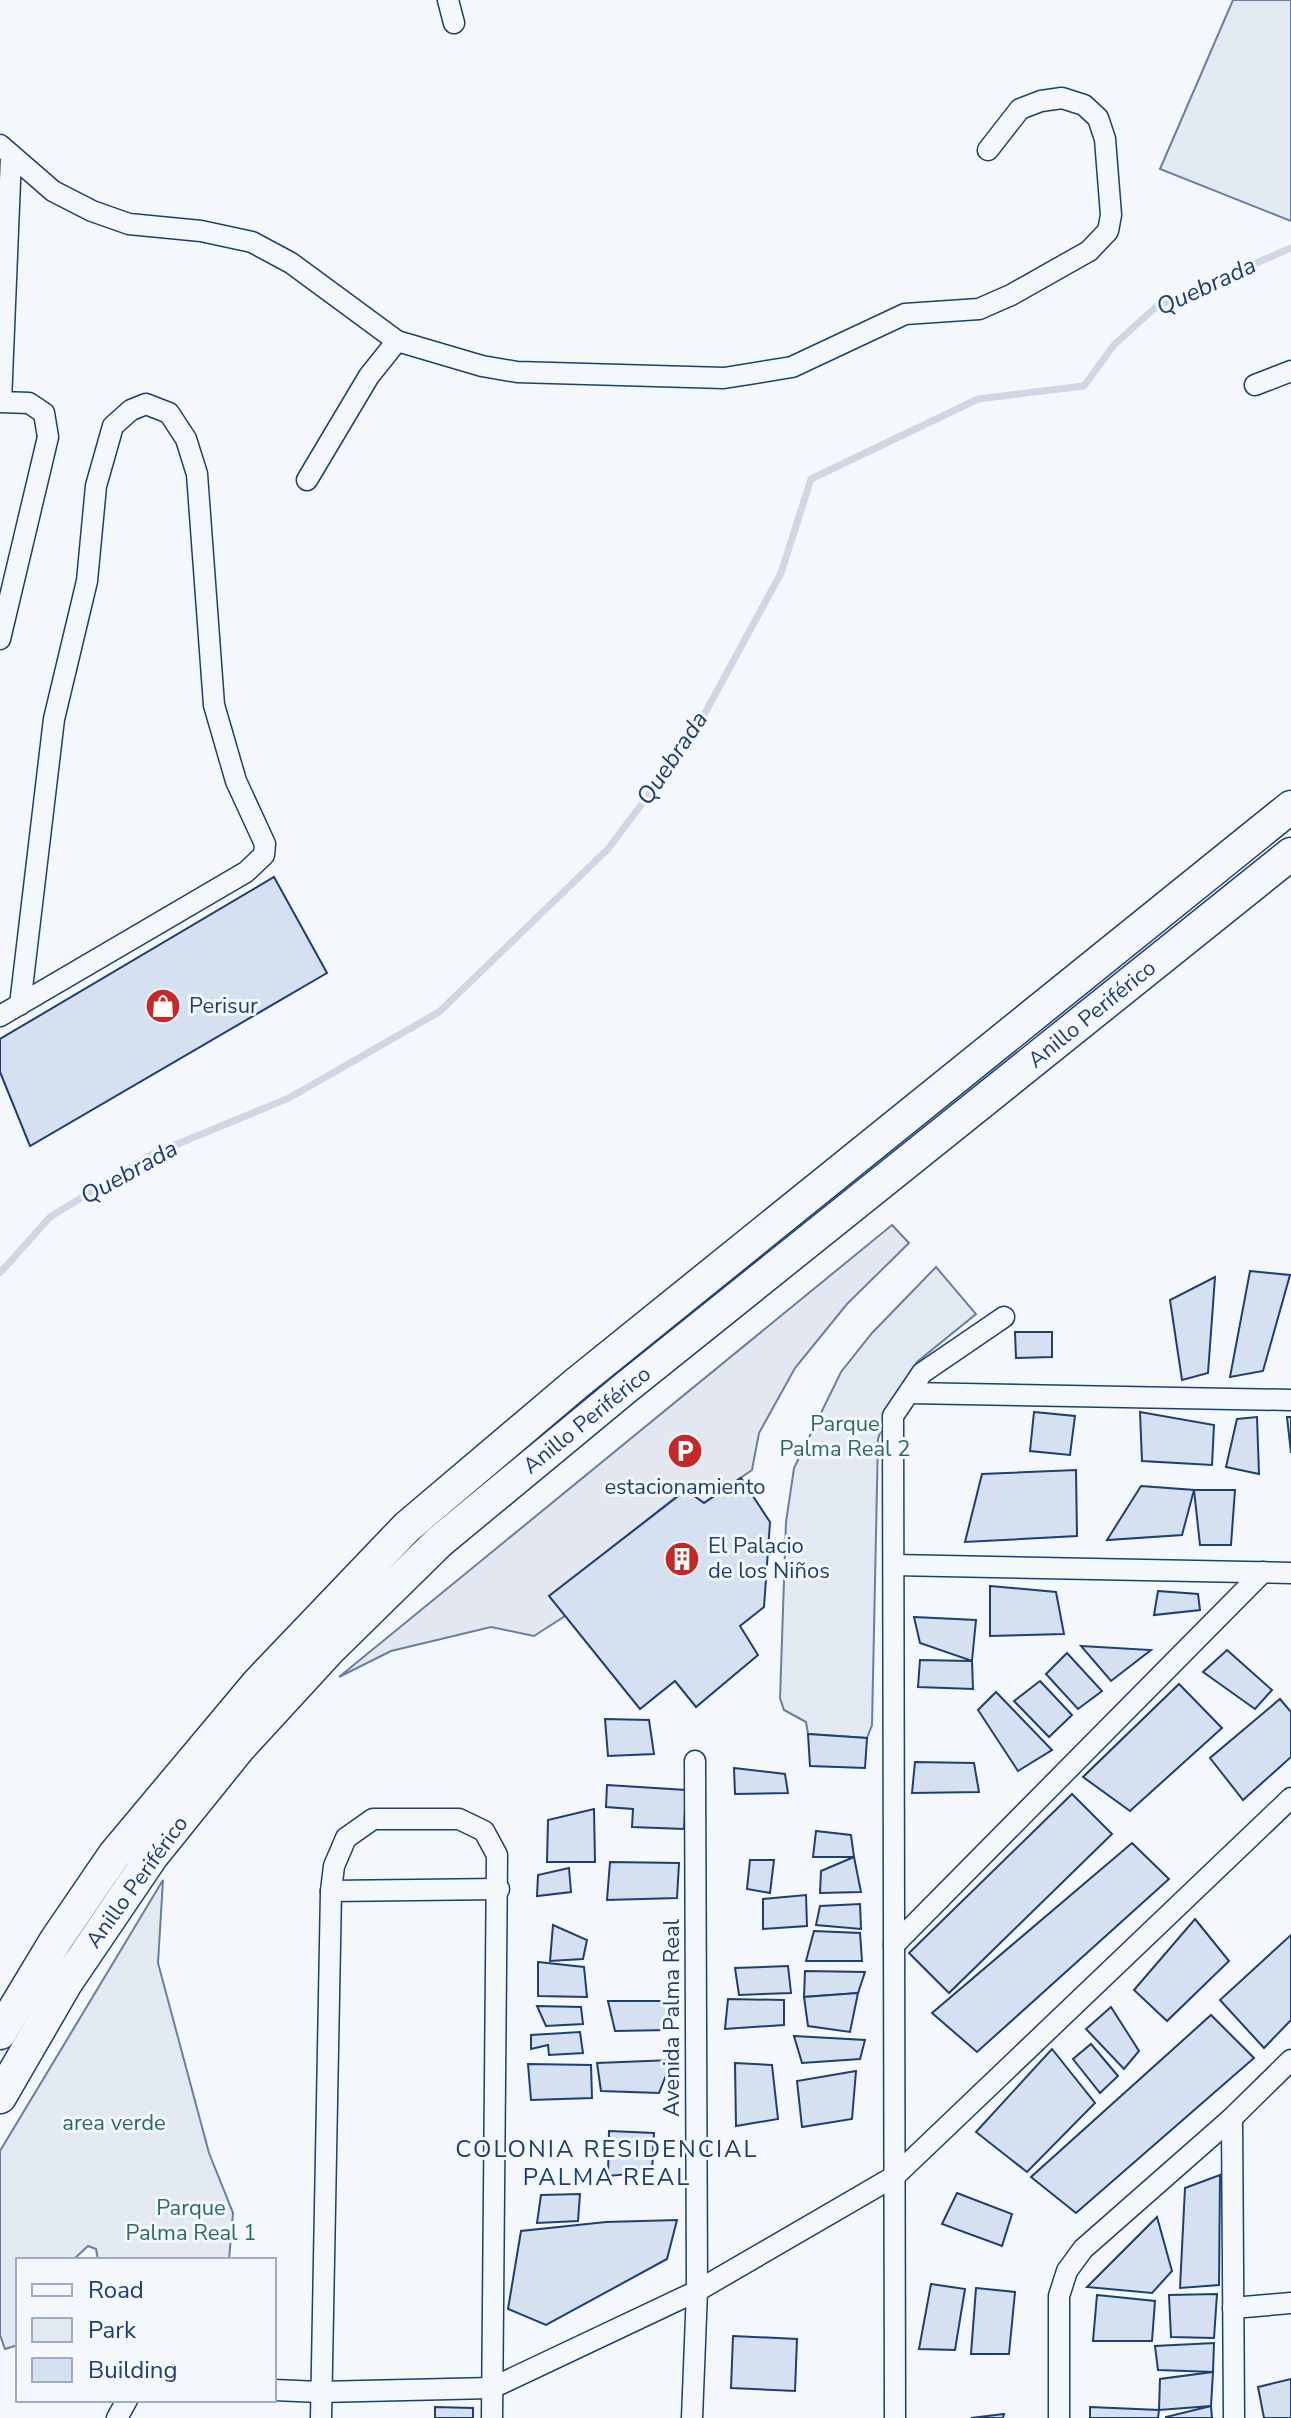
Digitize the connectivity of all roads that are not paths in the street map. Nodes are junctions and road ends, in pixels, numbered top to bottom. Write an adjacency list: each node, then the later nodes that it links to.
1 (448, 0): 2 (street)
2 (454, 23)
3 (988, 150): 5 (street)
4 (6, 151): 5 (street); 8 (street)
5 (397, 341): 9 (street)
6 (1291, 371): 7 (street)
7 (1255, 385)
8 (1, 405): 10 (street)
9 (307, 480)
10 (0, 639)
11 (1291, 807): 25 (highway, Anillo Periférico)
12 (1291, 854): 30 (highway, Anillo Periférico)
13 (20, 1005): 13 (street); 14 (street)
14 (0, 1016)
15 (1004, 1317): 16 (street)
16 (909, 1393): 17 (street); 18 (street)
17 (1291, 1400)
18 (894, 1565): 19 (street); 26 (street)
19 (1263, 1572): 20 (street); 26 (street)
20 (1291, 1573)
21 (695, 1761): 33 (street, Avenida Palma Real)
22 (1291, 1798): 32 (street)
23 (499, 1889): 24 (street); 24 (street); 36 (street)
24 (331, 1891): 38 (street)
25 (56, 1940): 27 (highway); 28 (highway, Anillo Periférico)
26 (894, 1945): 32 (street)
27 (0, 1996)
28 (0, 2033)
29 (1291, 2060): 31 (street)
30 (0, 2097)
31 (1232, 2118): 35 (street); 43 (street)
32 (895, 2176): 33 (street); 42 (street)
33 (697, 2291): 36 (street); 41 (street, Avenida Palma Real)
34 (1291, 2303): 35 (street)
35 (1233, 2308): 44 (street)
36 (492, 2388): 38 (street); 40 (street)
37 (276, 2390): 38 (street)
38 (320, 2392): 39 (street)
39 (321, 2418)
40 (492, 2418)
41 (692, 2418)
42 (895, 2418)
43 (1059, 2418)
44 (1234, 2418)

